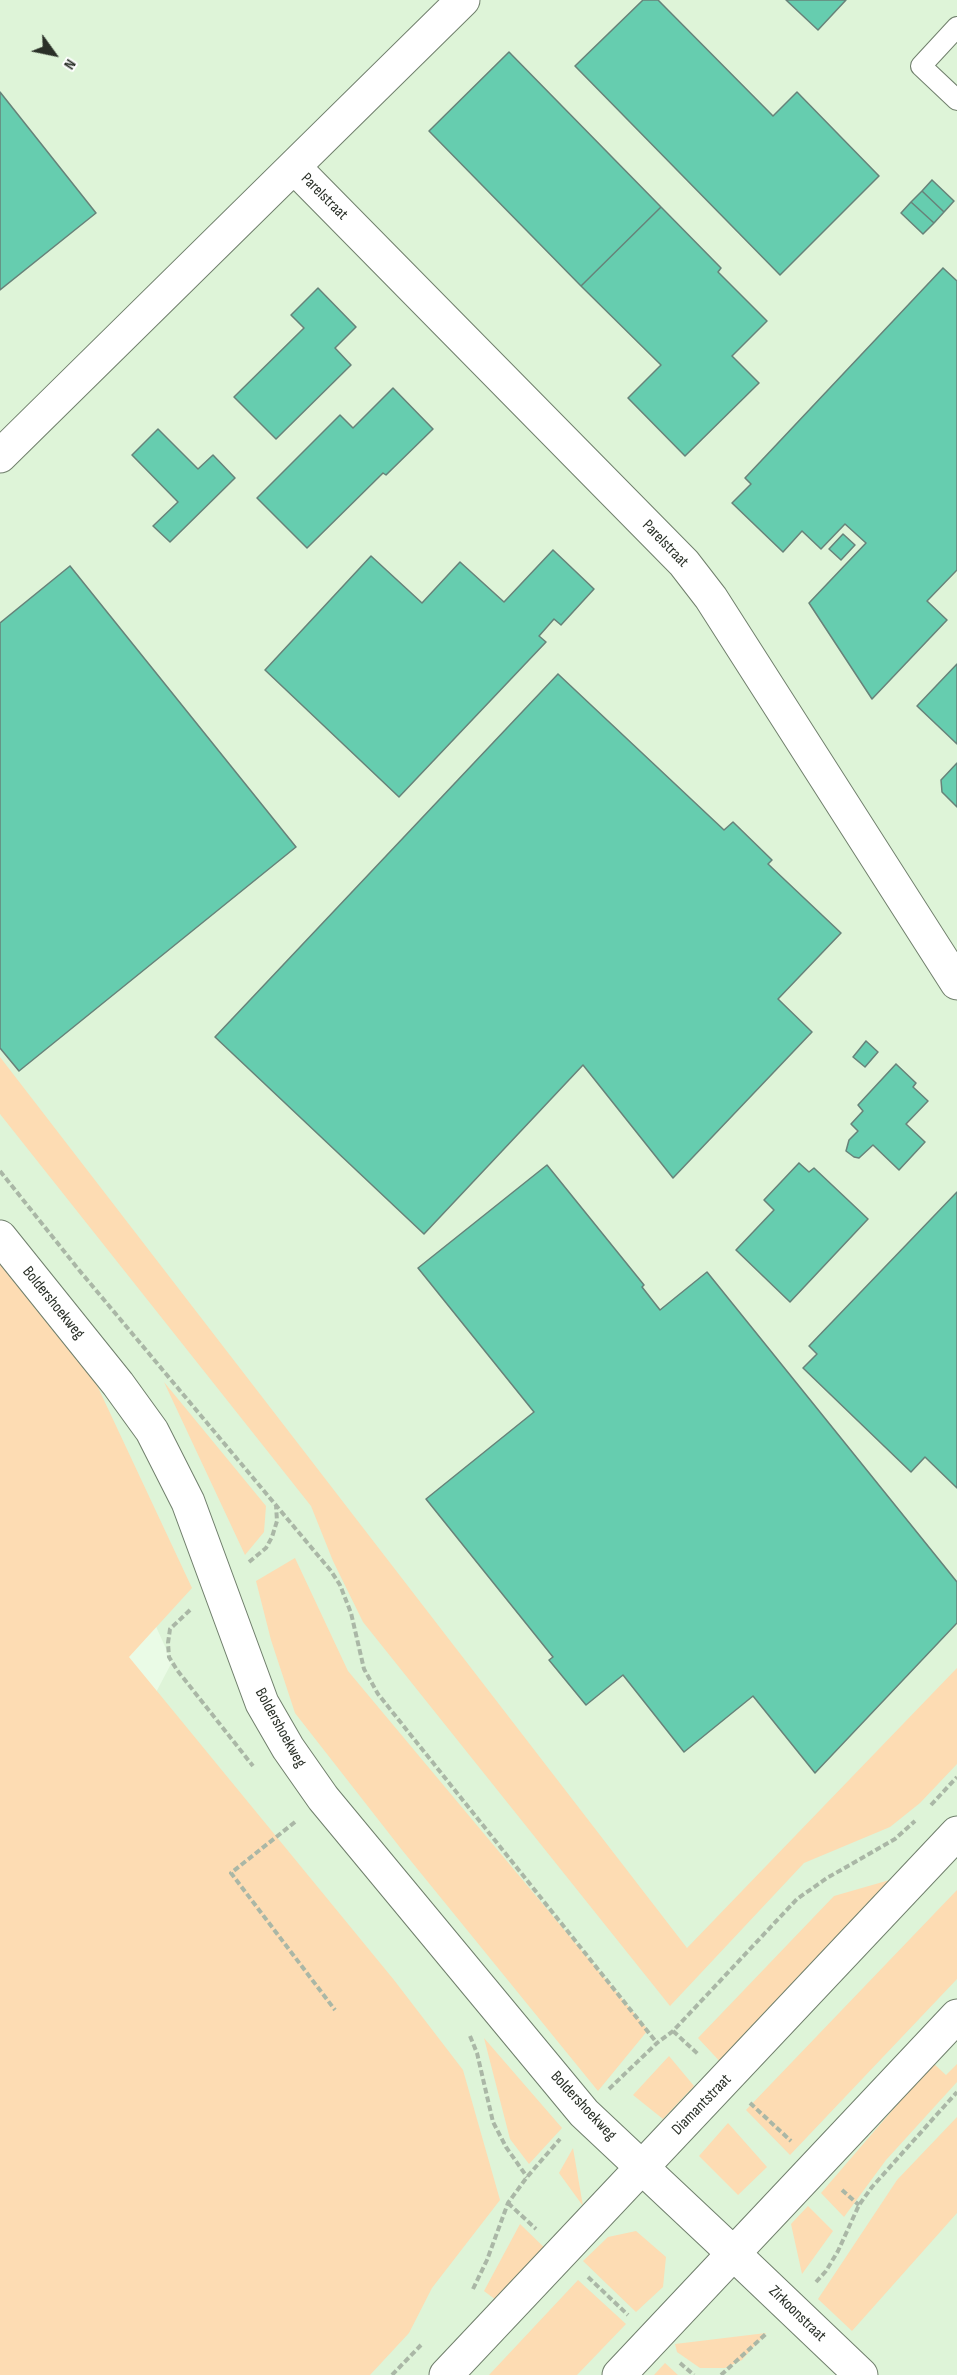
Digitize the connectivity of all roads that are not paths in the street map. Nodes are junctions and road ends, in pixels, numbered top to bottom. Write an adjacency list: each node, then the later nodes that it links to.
1 (463, 0): 4 (street, Parelstraat)
2 (957, 27): 3 (lane)
3 (957, 100)
4 (294, 167): 5 (street, Parelstraat); 6 (street, Parelstraat)
5 (0, 456)
6 (957, 983)
7 (0, 1237): 10 (street, Boldershoekweg)
8 (957, 1833): 10 (street, Diamantstraat)
9 (957, 2016): 11 (street)
10 (642, 2167): 11 (street, Boldershoekweg); 12 (street, Diamantstraat)
11 (733, 2253): 13 (street); 14 (street, Zirkoonstraat)
12 (446, 2375)
13 (619, 2375)
14 (861, 2375)

